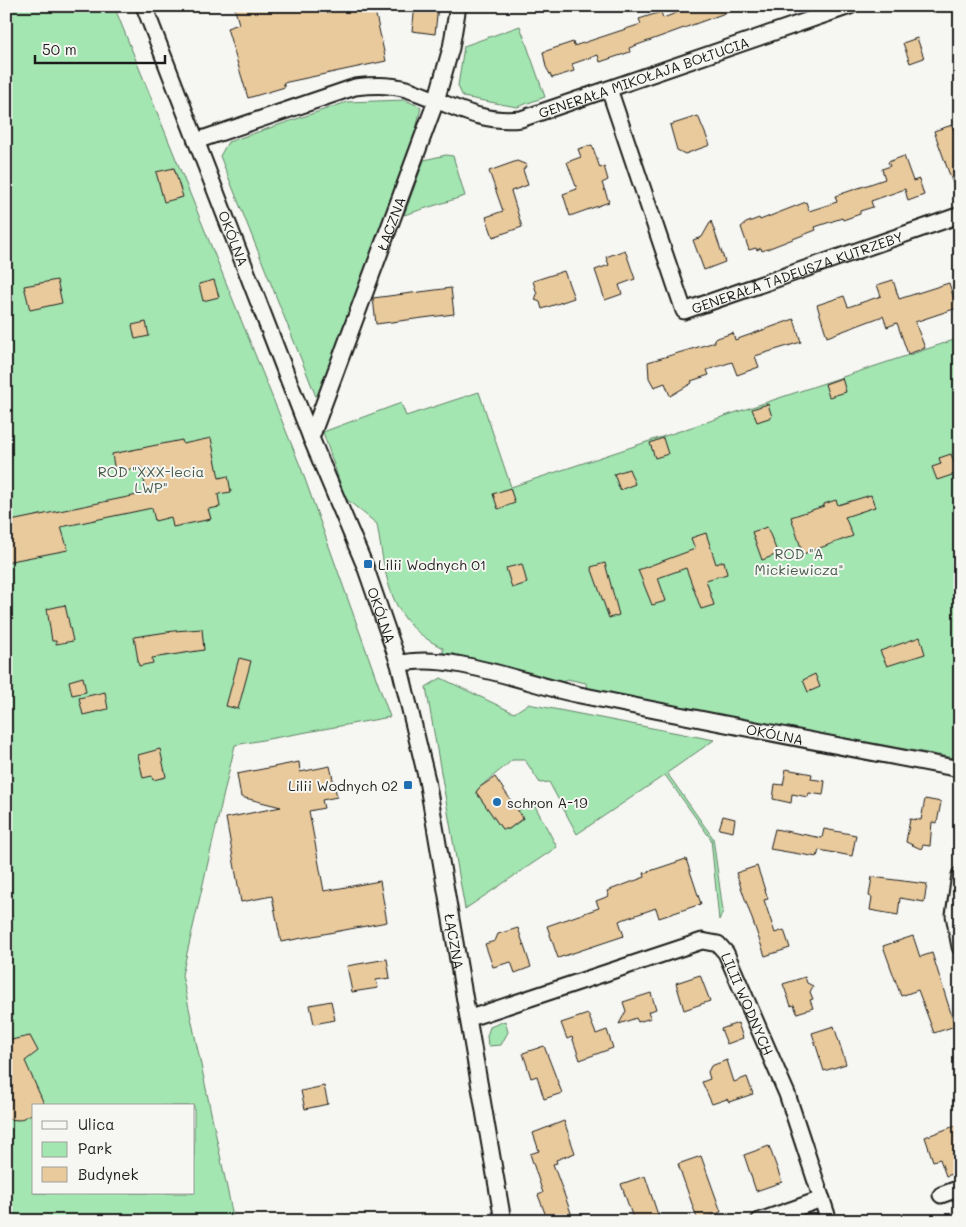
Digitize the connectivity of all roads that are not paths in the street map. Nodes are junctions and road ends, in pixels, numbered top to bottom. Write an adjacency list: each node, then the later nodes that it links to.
1 (144, 6): 6 (street, OKÓLNA)
2 (458, 6): 5 (street, ŁĄCZNA)
3 (850, 6): 4 (street, GENERAŁA MIKOŁAJA BOŁTUCIA)
4 (609, 89): 5 (street, GENERAŁA MIKOŁAJA BOŁTUCIA); 7 (street, GENERAŁA TADEUSZA KUTRZEBY)
5 (436, 101): 6 (street, GENERAŁA MIKOŁAJA BOŁTUCIA); 8 (street, ŁĄCZNA)
6 (196, 141): 8 (street, OKÓLNA)
7 (960, 215)
8 (311, 438): 9 (street, OKÓLNA)
9 (399, 664): 10 (street, OKÓLNA); 13 (street, ŁĄCZNA)
10 (960, 769)
11 (960, 875): 12 (street)
12 (960, 947)
13 (470, 1018): 16 (street, LILII WODNYCH); 17 (street, ŁĄCZNA)
14 (960, 1188): 15 (street)
15 (941, 1195)
16 (822, 1199): 18 (street); 19 (street, LILII WODNYCH)
17 (503, 1221)
18 (759, 1221)
19 (829, 1221)

